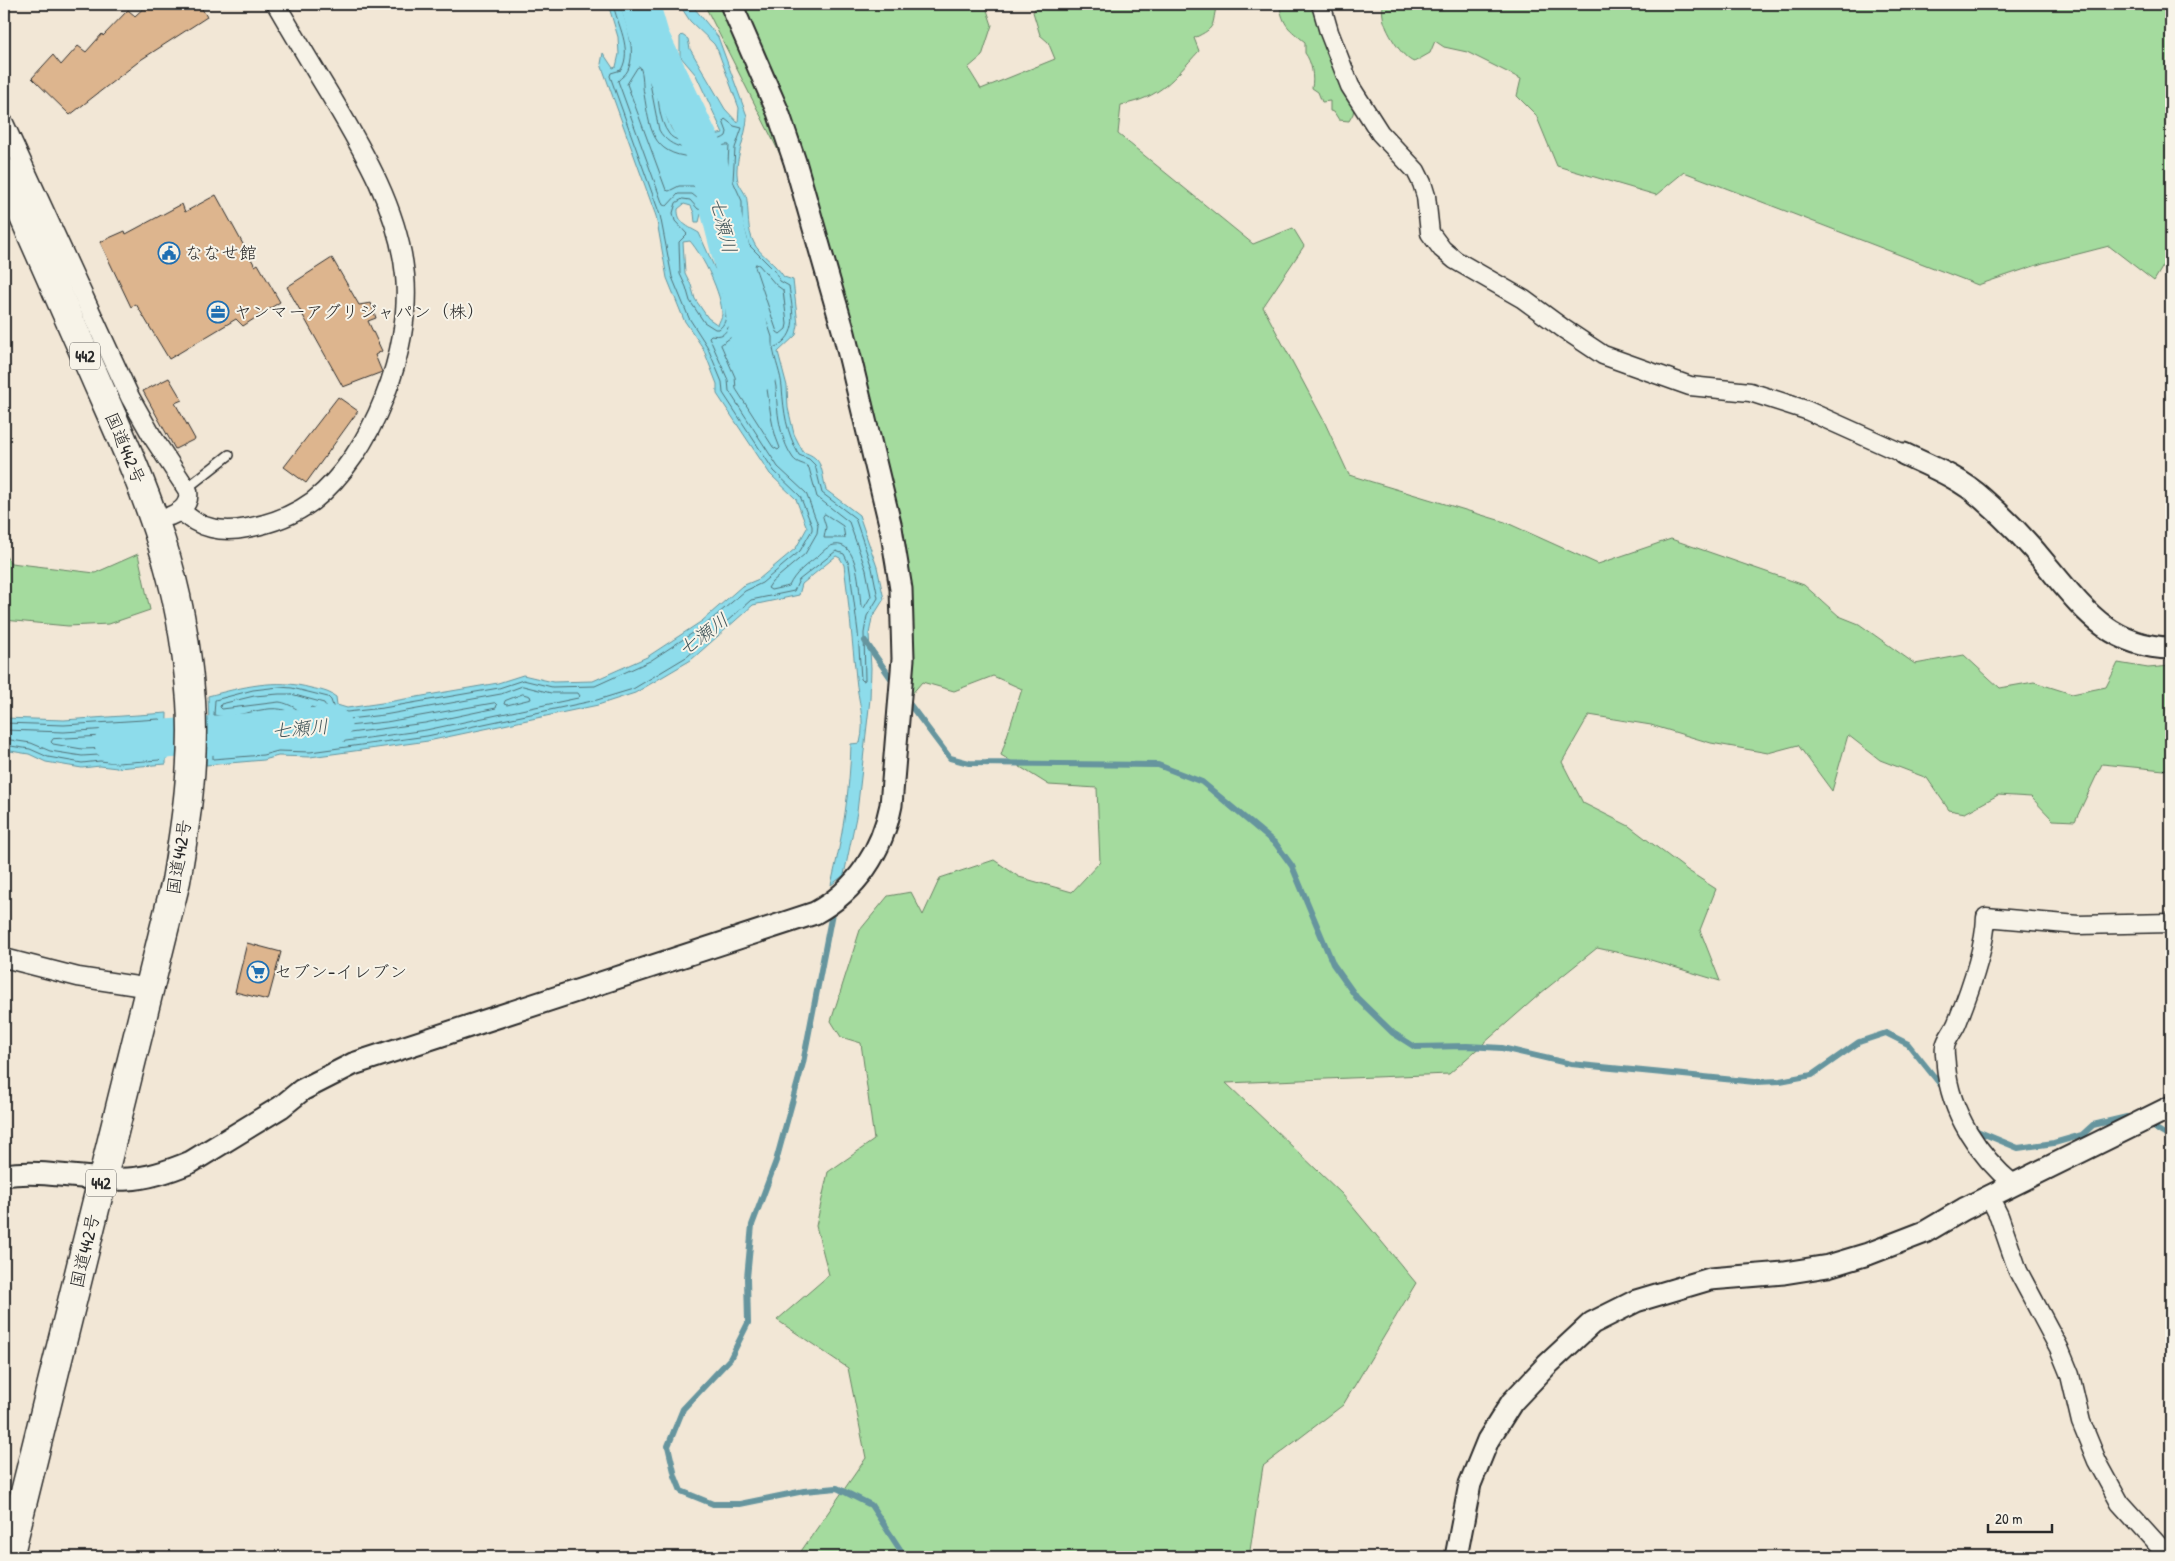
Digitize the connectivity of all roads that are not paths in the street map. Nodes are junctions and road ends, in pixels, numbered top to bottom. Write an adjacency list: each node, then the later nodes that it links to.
1 (276, 4): 9 (street)
2 (732, 4): 17 (street)
3 (1321, 4): 6 (street)
4 (4, 123): 8 (street)
5 (4, 172): 10 (highway, 国道442号 / 442)
6 (1904, 454): 11 (street)
7 (229, 455): 8 (lane)
8 (187, 488): 9 (street)
9 (180, 510): 10 (street)
10 (158, 532): 14 (highway, 国道442号 / 442)
11 (2171, 648)
12 (2171, 923): 18 (street)
13 (4, 958): 14 (street)
14 (150, 988): 17 (highway, 国道442号 / 442)
15 (2171, 1107): 18 (street)
16 (4, 1176): 17 (street)
17 (103, 1178): 20 (highway, 国道442号 / 442)
18 (2014, 1185): 19 (street)
19 (1990, 1198): 21 (street); 22 (street)
20 (9, 1557)
21 (1456, 1557)
22 (2170, 1557)

